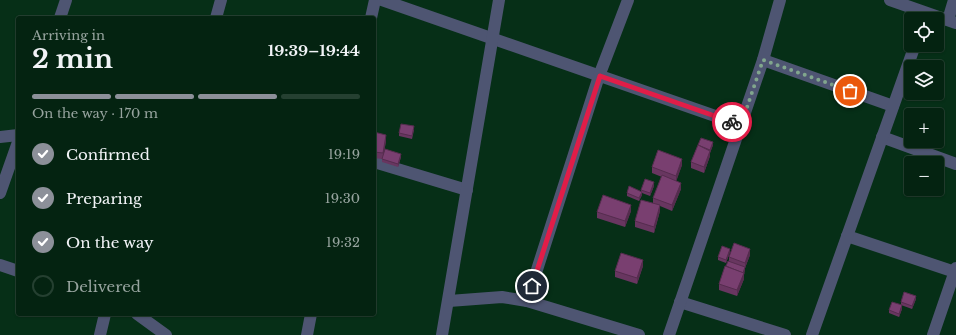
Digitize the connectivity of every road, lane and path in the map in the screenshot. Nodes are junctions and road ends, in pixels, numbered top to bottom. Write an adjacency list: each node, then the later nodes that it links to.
1 (66, 0): 11 (street)
2 (221, 0): 12 (street)
3 (375, 0): 13 (street)
4 (382, 0): 15 (street)
5 (499, 0): 15 (street)
6 (628, 0): 18 (street)
7 (780, 0): 17 (street)
8 (890, 0): 10 (street)
9 (954, 0): 14 (street)
10 (916, 12)
11 (61, 16)
12 (217, 16)
13 (371, 16)
14 (952, 22)
15 (492, 39): 18 (street); 27 (street)
16 (912, 52): 19 (street)
17 (763, 60): 19 (street); 20 (street)
18 (600, 76): 20 (street); 35 (street)
19 (893, 106): 23 (street)
20 (741, 125): 36 (street)
21 (16, 135): 22 (street)
22 (0, 137)
23 (882, 137): 26 (street); 29 (street)
24 (16, 148): 28 (street)
25 (376, 163): 27 (street)
26 (956, 164)
27 (467, 190): 34 (street)
28 (0, 193)
29 (847, 236): 32 (street); 47 (street)
30 (0, 265): 31 (street)
31 (16, 270)
32 (955, 270): 33 (street)
33 (951, 300): 48 (street)
34 (449, 301): 35 (street); 43 (street)
35 (527, 301): 44 (street)
36 (680, 302): 45 (street); 46 (street)
37 (105, 316): 40 (street)
38 (140, 316): 41 (street)
39 (311, 316): 42 (street)
40 (100, 335)
41 (166, 335)
42 (307, 335)
43 (442, 335)
44 (639, 335)
45 (669, 335)
46 (785, 335)
47 (812, 335)
48 (933, 335)

